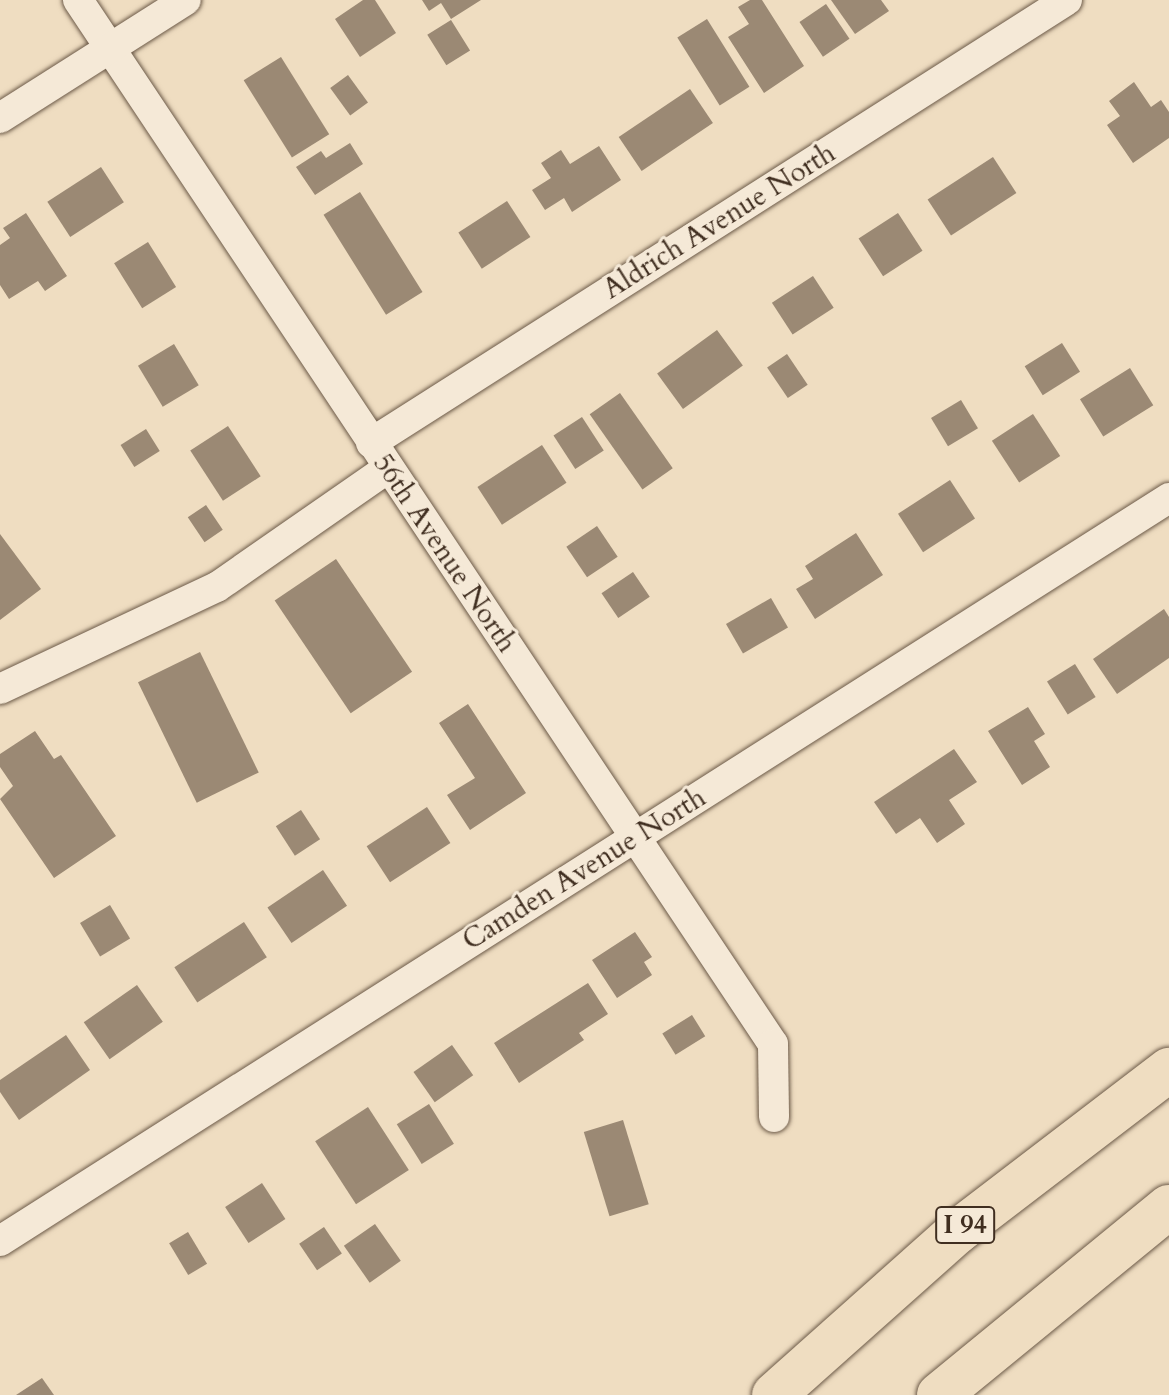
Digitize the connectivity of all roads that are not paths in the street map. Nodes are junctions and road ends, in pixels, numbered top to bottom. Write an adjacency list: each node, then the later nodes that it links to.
1 (78, 0): 4 (street, 56th Avenue North)
2 (186, 0): 4 (street)
3 (1067, 0): 6 (street, Aldrich Avenue North)
4 (110, 48): 5 (street); 6 (street, 56th Avenue North)
5 (0, 118)
6 (380, 455): 8 (street, Aldrich Avenue North); 9 (street, 56th Avenue North)
7 (1169, 498): 9 (street, Camden Avenue North)
8 (0, 689)
9 (636, 836): 11 (street, 56th Avenue North); 13 (street, Camden Avenue North)
10 (1169, 1070): 14 (highway, I 94)
11 (774, 1117)
12 (1169, 1207): 15 (highway)
13 (0, 1241)
14 (774, 1395)
15 (939, 1395)

